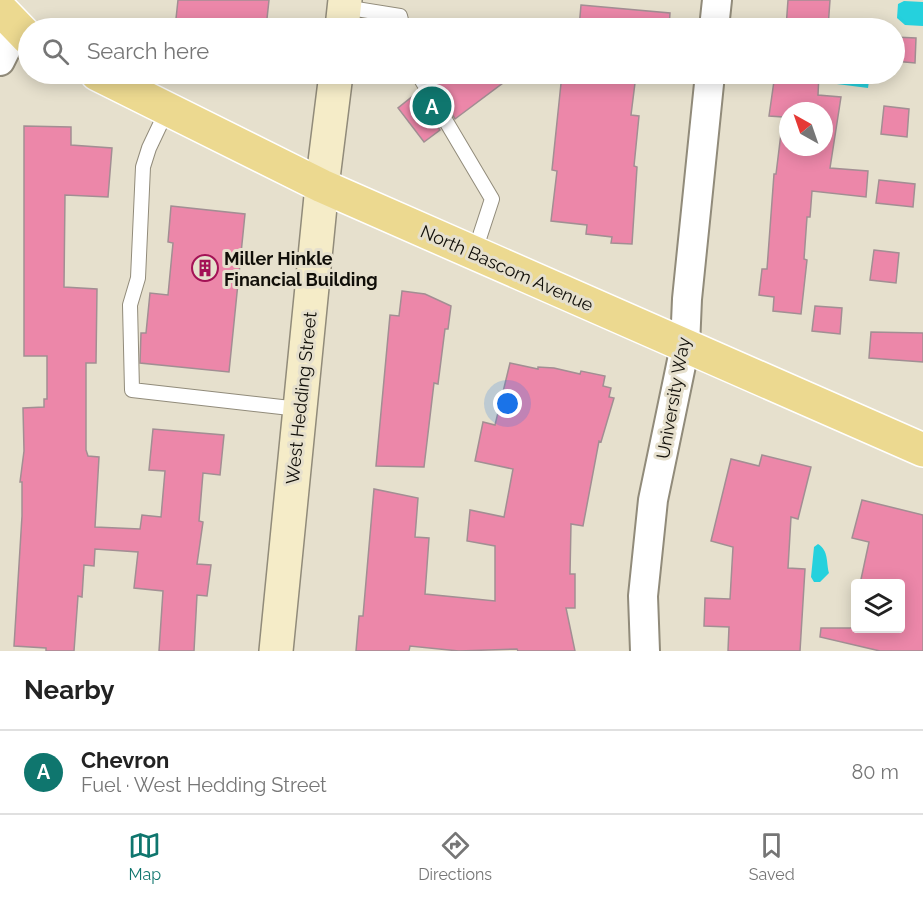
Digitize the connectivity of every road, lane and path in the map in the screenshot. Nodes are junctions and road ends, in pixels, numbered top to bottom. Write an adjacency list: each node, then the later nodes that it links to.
1 (717, 0): 4 (street)
2 (344, 12): 3 (lane)
3 (400, 18)
4 (715, 18)
5 (116, 84): 9 (main road, North Bascom Avenue)
6 (335, 84): 10 (main road, West Hedding Street)
7 (424, 84): 11 (lane)
8 (709, 84): 12 (street, University Way)
9 (167, 110): 10 (main road, North Bascom Avenue); 13 (lane)
10 (322, 186): 11 (main road, North Bascom Avenue); 13 (main road, West Hedding Street)
11 (474, 254): 12 (main road, North Bascom Avenue)
12 (685, 346): 14 (main road, North Bascom Avenue); 16 (street, University Way)
13 (299, 409): 15 (main road, West Hedding Street)
14 (923, 450)
15 (276, 651)
16 (645, 651)

